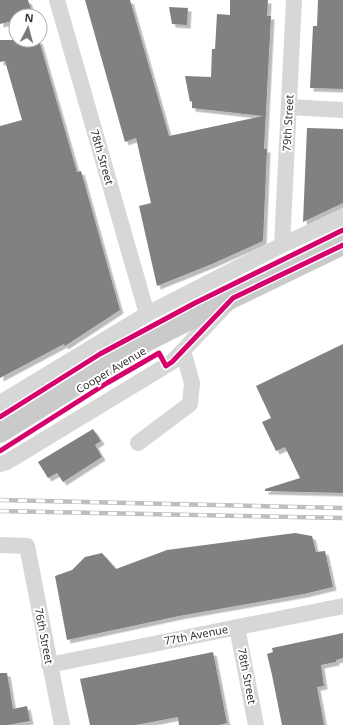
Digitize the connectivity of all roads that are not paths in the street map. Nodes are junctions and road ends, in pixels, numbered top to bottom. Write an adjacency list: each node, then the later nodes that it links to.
1 (57, 0): 9 (street, 78th Street)
2 (294, 0): 3 (street, 79th Street)
3 (289, 107): 4 (street); 6 (street, 79th Street)
4 (343, 110)
5 (343, 217): 6 (street)
6 (282, 245): 9 (street)
7 (343, 245): 8 (main road, Cooper Avenue)
8 (233, 298): 10 (street, Cooper Avenue); 12 (main road, Cooper Avenue)
9 (146, 314): 11 (street)
10 (183, 350): 13 (street); 14 (street, Cooper Avenue)
11 (0, 403)
12 (0, 433)
13 (138, 443)
14 (0, 464)
15 (0, 545): 18 (street, 76th Street)
16 (343, 606): 17 (street, 77th Avenue)
17 (237, 627): 18 (street, 77th Avenue); 20 (street, 78th Street)
18 (49, 665): 19 (street, 76th Street)
19 (62, 725)
20 (256, 725)

